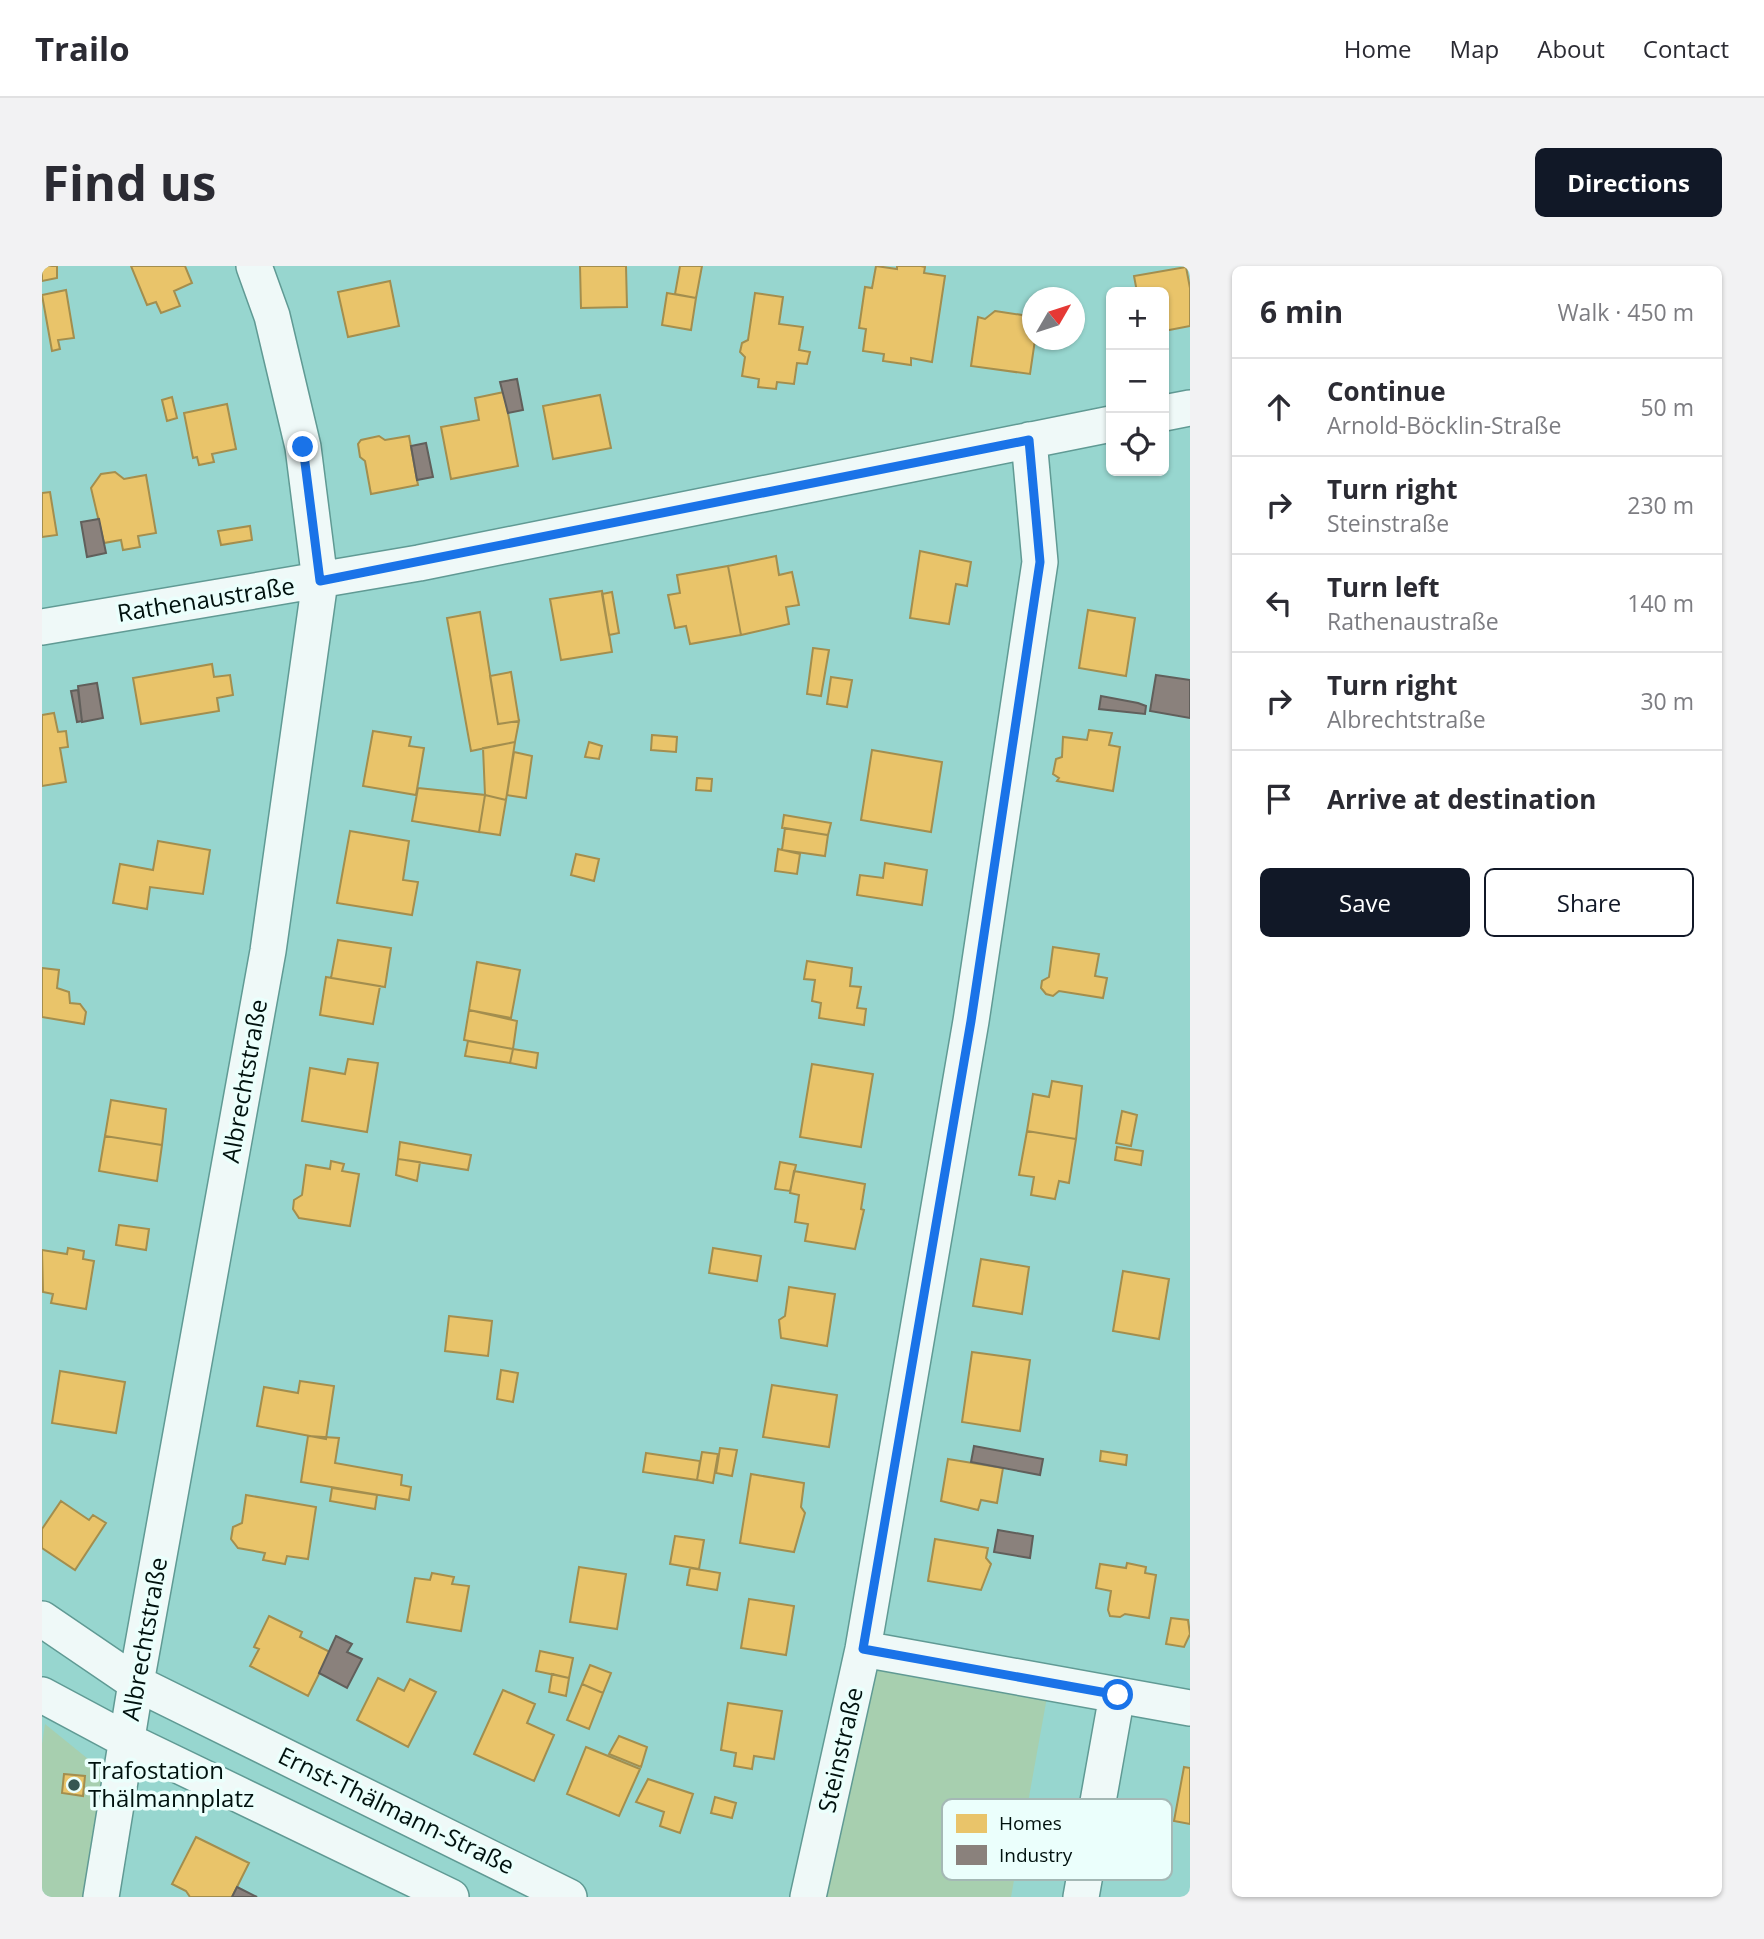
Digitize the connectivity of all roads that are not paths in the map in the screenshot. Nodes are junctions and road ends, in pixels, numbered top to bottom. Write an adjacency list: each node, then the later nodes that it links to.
1 (254, 266): 6 (street, Albrechtstraße)
2 (1190, 408): 3 (street)
3 (1169, 412)
4 (1106, 425): 5 (street, Rathenaustraße)
5 (1029, 440): 6 (street, Rathenaustraße); 9 (street, Steinstraße)
6 (320, 581): 7 (street, Rathenaustraße); 10 (street, Albrechtstraße)
7 (42, 627)
8 (42, 1619): 10 (street, Ernst-Thälmann-Straße)
9 (863, 1649): 12 (street); 19 (street, Steinstraße)
10 (136, 1683): 14 (street, Albrechtstraße); 18 (street, Ernst-Thälmann-Straße)
11 (42, 1695): 14 (street)
12 (1118, 1695): 13 (street); 15 (street)
13 (1190, 1708)
14 (128, 1741): 16 (street, Albrechtstraße); 17 (street)
15 (1099, 1799)
16 (102, 1897)
17 (451, 1897)
18 (569, 1897)
19 (808, 1897)

